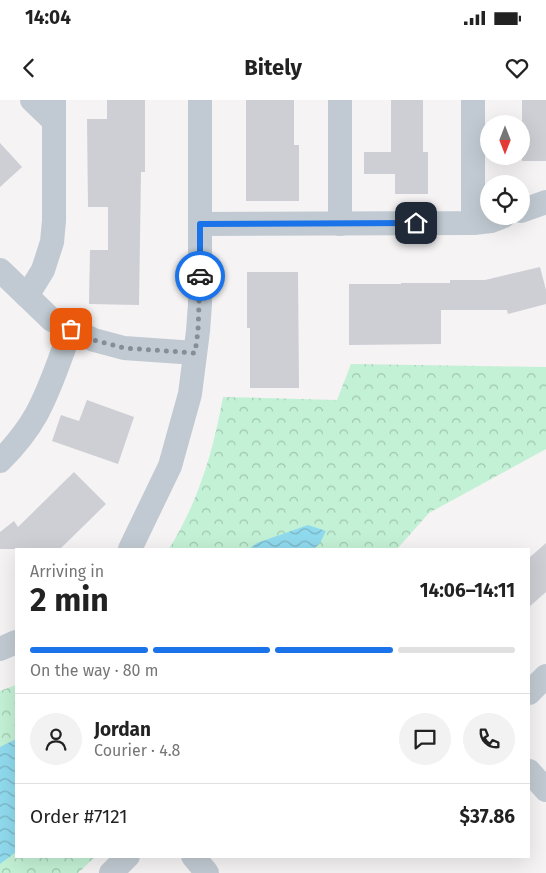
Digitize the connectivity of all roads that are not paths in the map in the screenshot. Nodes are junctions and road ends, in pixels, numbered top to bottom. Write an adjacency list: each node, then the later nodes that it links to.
1 (32, 100): 5 (street)
2 (200, 100): 10 (street)
3 (340, 100): 11 (street)
4 (473, 100): 9 (street)
5 (54, 110): 13 (street)
6 (546, 202): 7 (street)
7 (530, 207)
8 (480, 222): 9 (street)
9 (473, 223): 11 (street)
10 (200, 224): 11 (street); 15 (street)
11 (340, 224)
12 (0, 270): 13 (street)
13 (27, 296): 14 (street)
14 (71, 329): 15 (street); 16 (street)
15 (195, 353): 17 (street)
16 (0, 461)
17 (130, 548)
18 (15, 642): 19 (street)
19 (0, 649)
20 (546, 676): 21 (street)
21 (530, 692)
22 (530, 772): 23 (street)
23 (546, 790)
24 (126, 858): 26 (street)
25 (195, 858): 27 (street)
26 (111, 873)
27 (207, 873)

